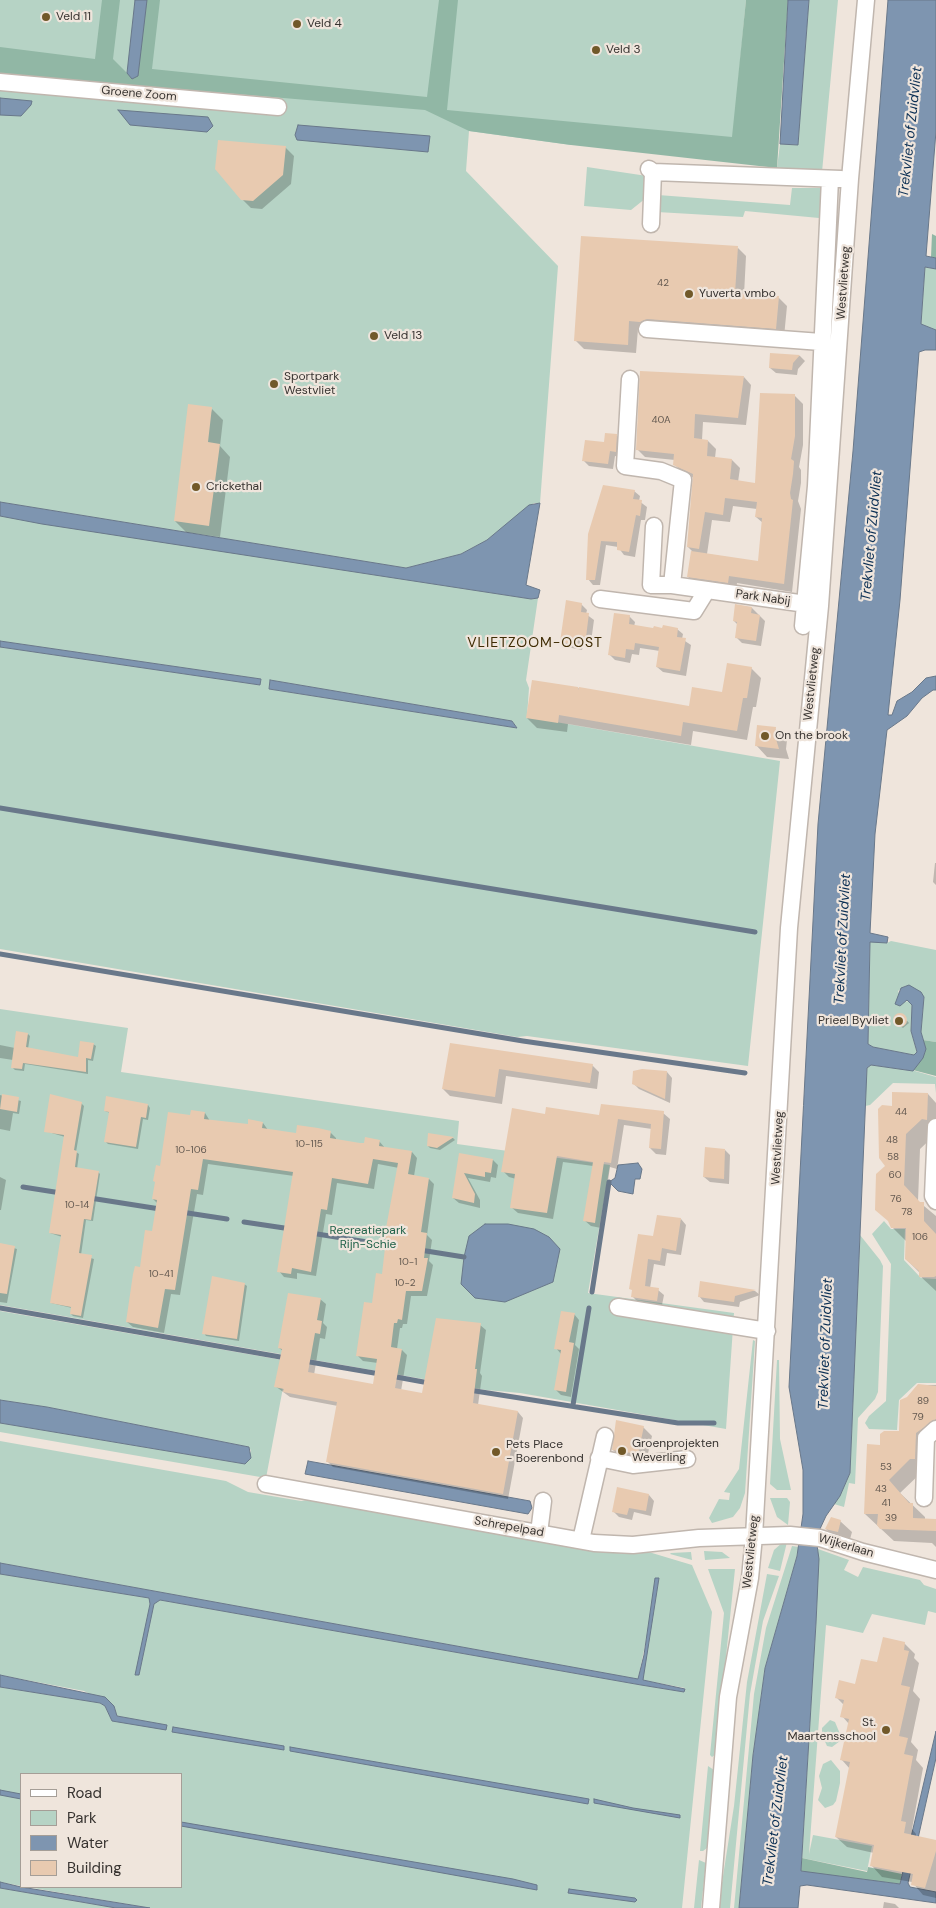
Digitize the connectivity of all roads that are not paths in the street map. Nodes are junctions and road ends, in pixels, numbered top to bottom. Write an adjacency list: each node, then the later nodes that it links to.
1 (866, 0): 5 (street, Westvlietweg)
2 (0, 82): 3 (street, Groene Zoom)
3 (278, 107)
4 (830, 179): 5 (street); 6 (street); 8 (street, Westvlietweg)
5 (850, 179): 10 (street, Westvlietweg)
6 (650, 224)
7 (647, 328): 8 (street)
8 (821, 342): 10 (street, Westvlietweg)
9 (630, 379): 13 (street)
10 (829, 386): 17 (street, Westvlietweg)
11 (654, 526): 12 (street)
12 (651, 585): 13 (street, Park Nabij); 16 (street)
13 (672, 585): 14 (street, Park Nabij)
14 (707, 590): 16 (street); 17 (street, Park Nabij)
15 (600, 598): 16 (street)
16 (649, 605)
17 (812, 605): 18 (street, Westvlietweg); 22 (street, Westvlietweg)
18 (803, 626)
19 (936, 1127): 20 (street)
20 (936, 1201)
21 (618, 1307): 22 (street)
22 (767, 1331): 31 (street, Westvlietweg)
23 (936, 1429): 28 (street)
24 (605, 1436): 25 (street)
25 (599, 1458): 26 (street); 32 (street)
26 (687, 1459)
27 (266, 1484): 30 (street, Schrepelpad)
28 (924, 1498)
29 (543, 1501): 30 (street)
30 (539, 1533): 32 (street, Schrepelpad)
31 (754, 1536): 32 (street, Schrepelpad); 33 (street, Wijkerlaan); 34 (street, Westvlietweg)
32 (581, 1540)
33 (936, 1570)
34 (711, 1908)

